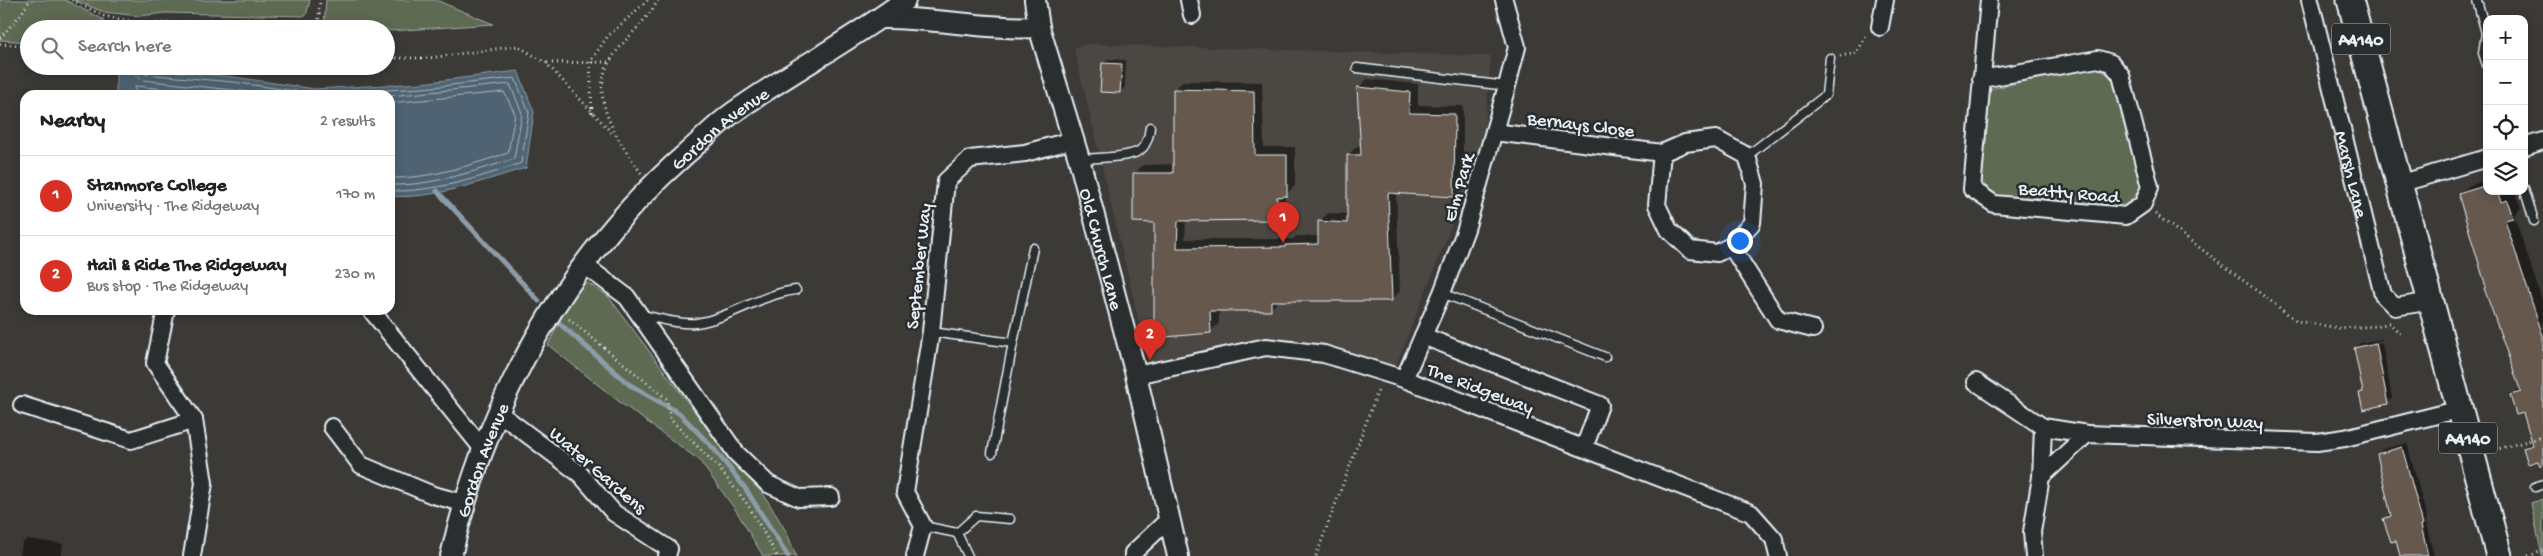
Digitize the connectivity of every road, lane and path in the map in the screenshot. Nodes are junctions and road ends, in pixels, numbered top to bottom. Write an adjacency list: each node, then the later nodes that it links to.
1 (30, 0): 21 (path)
2 (72, 0): 15 (path)
3 (320, 0): 18 (path)
4 (648, 0): 27 (path)
5 (658, 0): 28 (path)
6 (904, 0): 14 (street, Gordon Avenue)
7 (1035, 0): 20 (street, Old Church Lane)
8 (1504, 0): 32 (street, Elm Park)
9 (1884, 0): 19 (street)
10 (1989, 0): 31 (street, Beatty Road)
11 (2310, 0): 53 (street, Marsh Lane)
12 (2350, 0): 43 (main road, A4140)
13 (2477, 0): 26 (lane)
14 (880, 18): 20 (street); 44 (street, Gordon Avenue)
15 (123, 20)
16 (230, 20): 17 (path)
17 (259, 20)
18 (319, 20)
19 (1880, 27): 25 (path)
20 (1039, 28): 39 (street, Old Church Lane)
21 (0, 38)
22 (0, 44): 23 (path)
23 (20, 45)
24 (395, 58): 29 (path)
25 (1830, 58): 41 (lane)
26 (2485, 60)
27 (590, 62): 28 (path); 29 (path); 33 (path)
28 (609, 62): 36 (path)
29 (546, 64): 33 (path)
30 (1357, 68): 32 (lane)
31 (1981, 79): 46 (street, Beatty Road); 46 (street, Beatty Road)
32 (1507, 86): 35 (street, Elm Park)
33 (592, 113): 36 (path)
34 (1150, 127): 39 (lane)
35 (1494, 132): 40 (street, Bernays Close); 52 (street, Elm Park)
36 (614, 135): 44 (path)
37 (2543, 141): 38 (street)
38 (2528, 146)
39 (1076, 150): 59 (street, September Way); 65 (street, Old Church Lane)
40 (1662, 153): 41 (street); 48 (street)
41 (1747, 156): 48 (street)
42 (2483, 159): 43 (street)
43 (2399, 184): 53 (main road, A4140)
44 (649, 185): 50 (street, Gordon Avenue)
45 (2526, 195): 47 (lane)
46 (2142, 204): 60 (path)
47 (2534, 221)
48 (1731, 246): 58 (street)
49 (1034, 248): 62 (lane)
50 (583, 264): 54 (street, Gordon Avenue); 57 (street)
51 (796, 290): 57 (lane)
52 (1442, 293): 61 (street, Elm Park); 63 (lane)
53 (2432, 301): 69 (main road, A4140)
54 (553, 306): 70 (street, Gordon Avenue); 91 (path)
55 (165, 315): 71 (street)
56 (376, 315): 76 (street)
57 (640, 315): 81 (street)
58 (1813, 329)
59 (931, 332): 62 (lane); 85 (street, September Way)
60 (2401, 334)
61 (1423, 336): 66 (street, Elm Park); 77 (street)
62 (1013, 343): 79 (lane)
63 (1605, 357)
64 (1385, 373): 65 (street, The Ridgeway); 66 (street, The Ridgeway); 96 (path)
65 (1136, 375): 83 (street, Old Church Lane)
66 (1404, 379): 77 (street, The Ridgeway)
67 (1976, 382): 73 (street)
68 (22, 405): 71 (street)
69 (2461, 409): 74 (street, Silverston Way); 99 (main road, A4140)
70 (499, 413): 76 (street, Gordon Avenue); 90 (street, Water Gardens)
71 (194, 420): 88 (street)
72 (332, 427): 82 (street)
73 (2043, 427): 74 (street, Silverston Way); 80 (street)
74 (2087, 434): 80 (street)
75 (2543, 437): 78 (path)
76 (482, 448): 82 (street, Gordon Avenue)
77 (1584, 448): 97 (street, The Ridgeway)
78 (2489, 452)
79 (992, 453)
80 (2041, 478): 98 (street)
81 (831, 497)
82 (463, 503): 89 (street, Gordon Avenue)
83 (1169, 519): 94 (street); 95 (street, Old Church Lane)
84 (1010, 520): 86 (lane)
85 (923, 526): 86 (lane); 92 (street)
86 (957, 533): 93 (lane)
87 (2543, 551): 100 (path)
88 (192, 556)
89 (451, 556)
90 (667, 556)
91 (777, 556)
92 (915, 556)
93 (968, 556)
94 (1133, 556)
95 (1178, 556)
96 (1316, 556)
97 (1778, 556)
98 (2034, 556)
99 (2499, 556)
100 (2528, 556)

